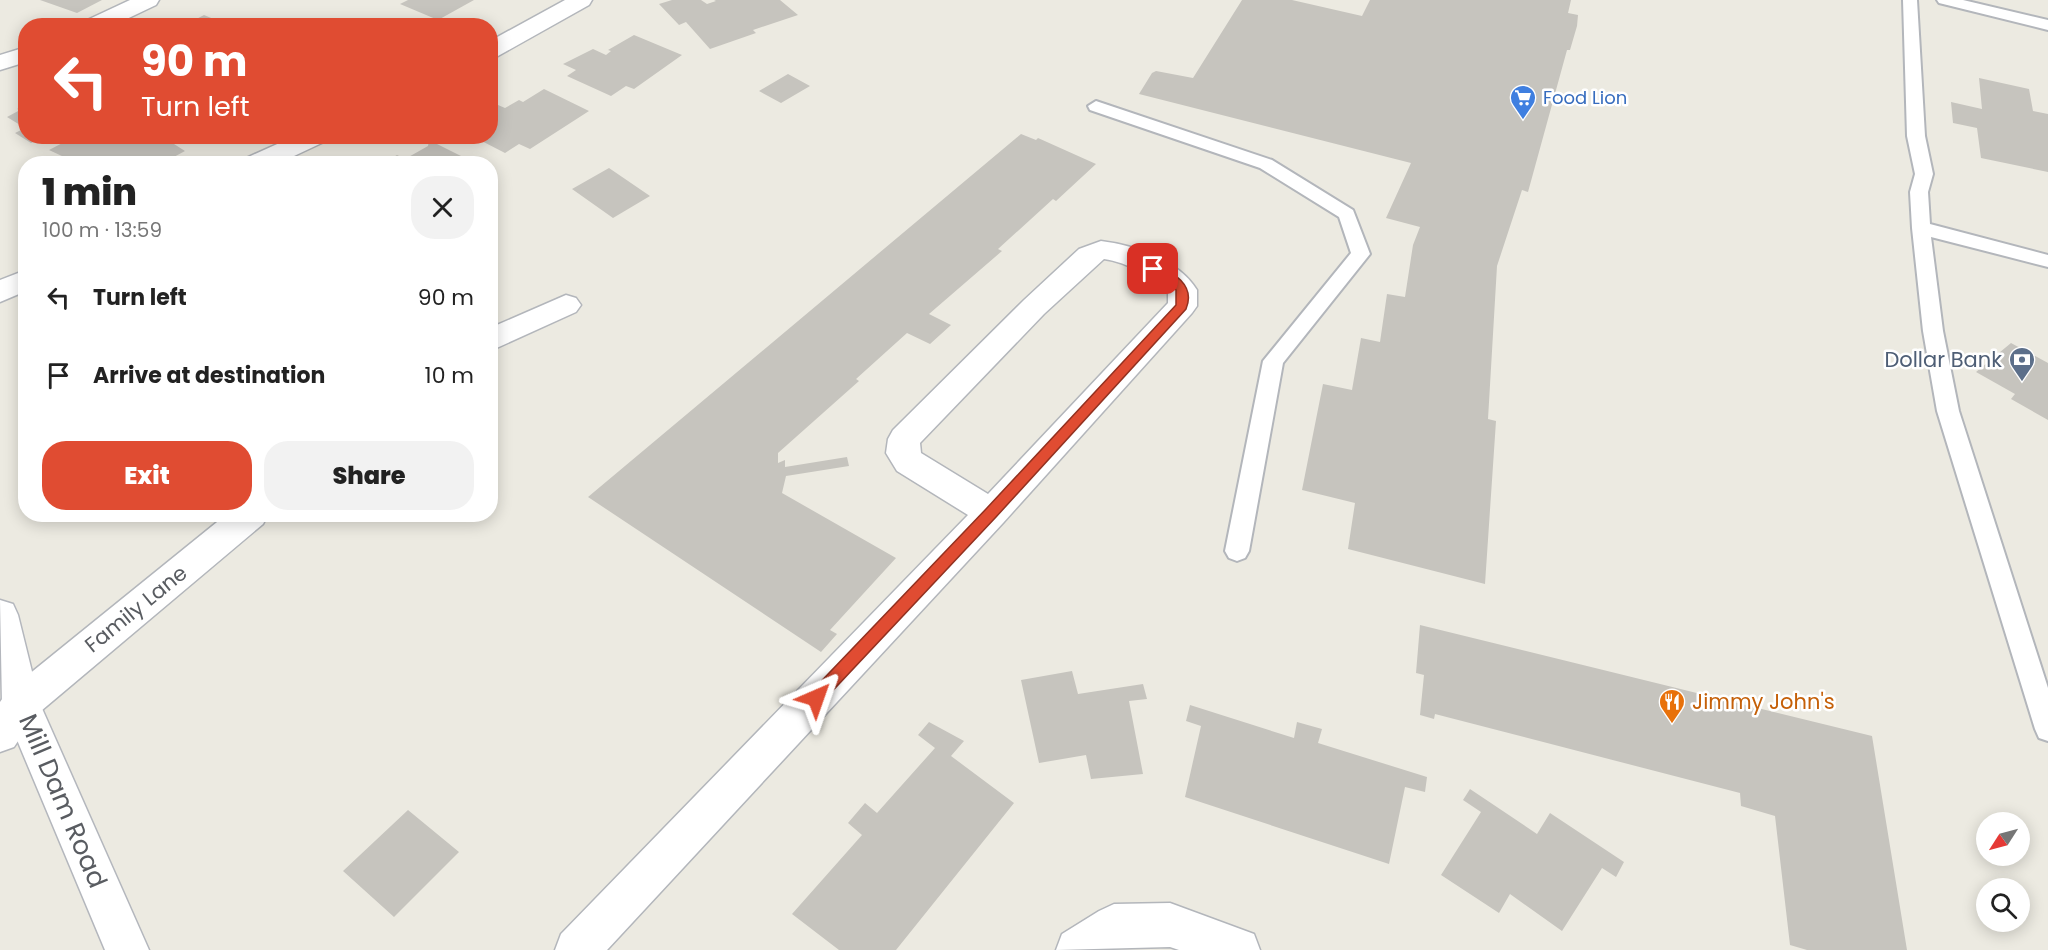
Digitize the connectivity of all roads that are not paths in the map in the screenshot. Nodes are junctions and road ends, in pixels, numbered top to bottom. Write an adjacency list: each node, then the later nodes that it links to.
1 (148, 0): 5 (street)
2 (581, 0): 7 (street)
3 (1910, 0): 13 (lane)
4 (1944, 0): 6 (lane)
5 (110, 18)
6 (2048, 25)
7 (498, 47)
8 (18, 57): 9 (street)
9 (0, 63)
10 (1096, 106): 21 (lane)
11 (299, 144): 12 (street)
12 (273, 156)
13 (1921, 228): 14 (lane); 24 (lane)
14 (2048, 261)
15 (18, 283): 16 (street)
16 (0, 292)
17 (566, 305): 18 (street)
18 (498, 337)
19 (991, 513): 19 (street); 26 (street)
20 (242, 522): 23 (street, Family Lane)
21 (1237, 551)
22 (0, 615): 23 (street, Mill Dam Road)
23 (11, 719): 25 (street, Mill Dam Road)
24 (2048, 729)
25 (127, 950)
26 (577, 950)
27 (1078, 950): 28 (street)
28 (1238, 950)

